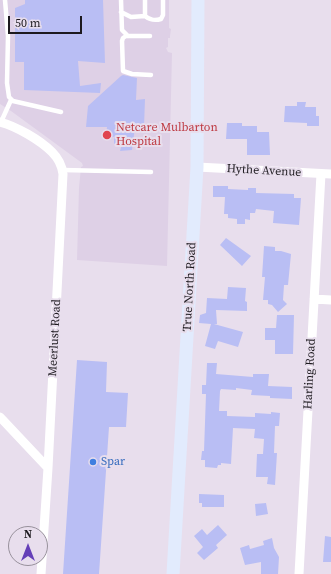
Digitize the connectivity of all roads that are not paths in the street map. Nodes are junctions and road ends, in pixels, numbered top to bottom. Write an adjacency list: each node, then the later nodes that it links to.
1 (5, 0): 11 (lane)
2 (121, 0): 6 (lane)
3 (144, 0): 7 (lane)
4 (163, 0): 7 (lane)
5 (198, 0): 14 (main road, True North Road)
6 (121, 12): 7 (lane); 8 (lane)
7 (144, 16)
8 (128, 36): 9 (lane); 10 (lane)
9 (150, 36)
10 (151, 75)
11 (11, 100): 12 (lane); 13 (lane)
12 (61, 112)
13 (0, 122): 15 (street, Meerlust Road)
14 (197, 167): 17 (street, Hythe Avenue); 24 (main road, True North Road)
15 (63, 170): 16 (lane); 22 (street, Meerlust Road)
16 (151, 172)
17 (321, 174): 18 (street, Hythe Avenue); 19 (street, Harling Road)
18 (331, 174)
19 (314, 299): 20 (street); 25 (street, Harling Road)
20 (331, 300)
21 (0, 417): 22 (street)
22 (48, 468): 23 (street, Meerlust Road)
23 (41, 574)
24 (173, 574)
25 (299, 574)

